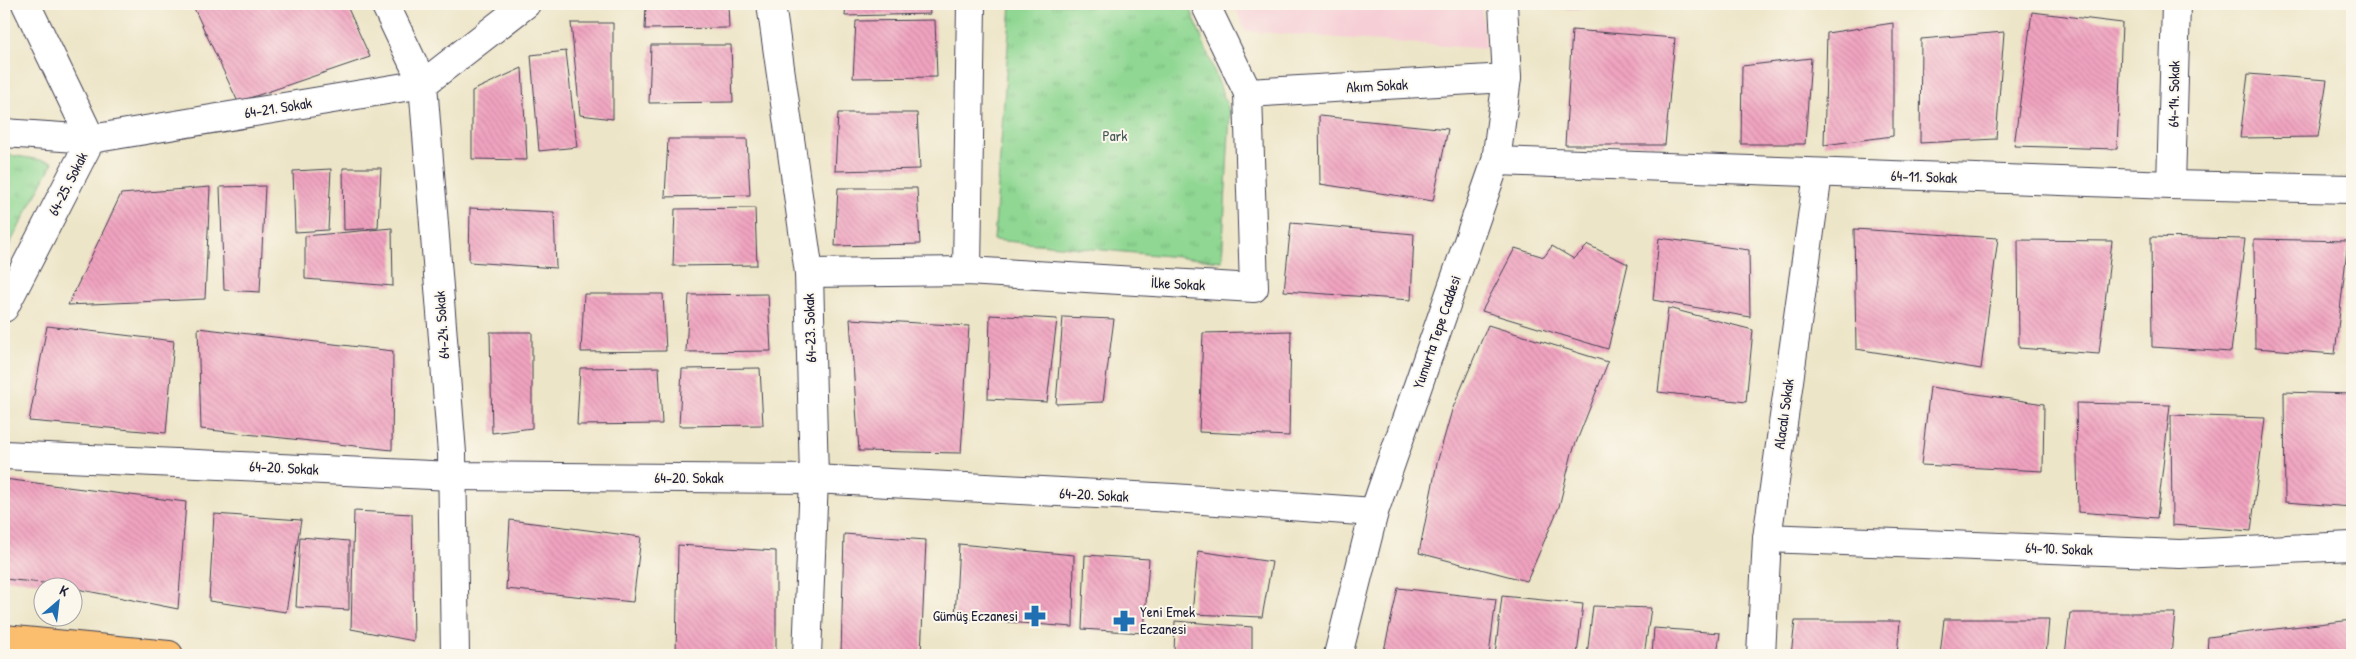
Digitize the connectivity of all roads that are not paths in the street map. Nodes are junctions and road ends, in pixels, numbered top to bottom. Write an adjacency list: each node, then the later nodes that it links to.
1 (26, 4): 13 (street, 64-25. Sokak)
2 (385, 4): 10 (street, 64-24. Sokak)
3 (526, 4): 10 (street, 64-21. Sokak)
4 (771, 4): 19 (street, 64-23. Sokak)
5 (971, 4): 18 (street)
6 (1205, 4): 11 (street, İlke Sokak)
7 (1503, 4): 9 (street, Yumurta Tepe Caddesi)
8 (2176, 4): 16 (street, 64-14. Sokak)
9 (1507, 78): 11 (street, Akım Sokak); 14 (street, Yumurta Tepe Caddesi)
10 (423, 84): 13 (street, 64-21. Sokak); 22 (street, 64-24. Sokak)
11 (1248, 93): 18 (street, İlke Sokak)
12 (4, 133): 13 (street, 64-21. Sokak)
13 (91, 139): 20 (street, 64-25. Sokak)
14 (1496, 161): 15 (street, 64-11. Sokak); 24 (street, Yumurta Tepe Caddesi)
15 (1818, 174): 16 (street, 64-11. Sokak); 25 (street, Alacalı Sokak)
16 (2171, 185): 17 (street, 64-11. Sokak)
17 (2352, 189)
18 (967, 271): 19 (street, İlke Sokak)
19 (808, 273): 23 (street, 64-23. Sokak)
20 (4, 308)
21 (4, 454): 22 (street, 64-20. Sokak)
22 (452, 476): 23 (street, 64-20. Sokak); 29 (street, 64-24. Sokak)
23 (814, 479): 24 (street, 64-20. Sokak); 30 (street, 64-23. Sokak)
24 (1374, 512): 31 (street, Yumurta Tepe Caddesi)
25 (1767, 538): 26 (street, 64-10. Sokak); 32 (street, Alacalı Sokak)
26 (2352, 546)
27 (4, 639): 28 (main road)
28 (169, 655)
29 (455, 655)
30 (807, 655)
31 (1338, 655)
32 (1761, 655)

